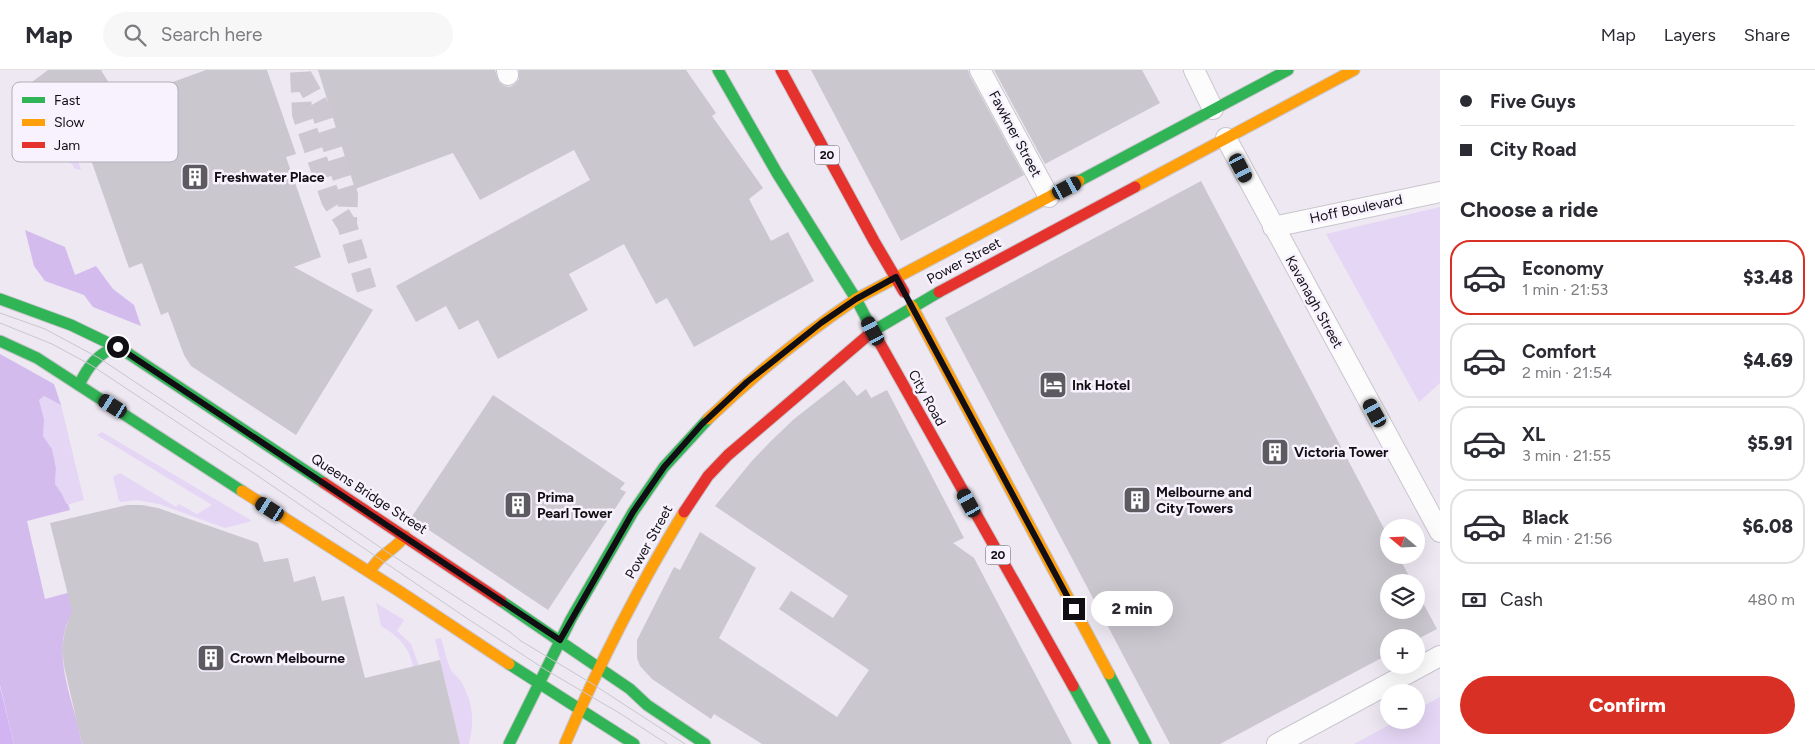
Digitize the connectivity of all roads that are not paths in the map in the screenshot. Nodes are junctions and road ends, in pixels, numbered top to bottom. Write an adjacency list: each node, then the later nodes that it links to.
1 (718, 70): 13 (main road, City Road / 20)
2 (781, 70): 11 (main road, 20)
3 (980, 70): 9 (street, Fawkner Street)
4 (1194, 70): 7 (street, Kavanagh Street)
5 (1288, 70): 7 (main road, Power Street)
6 (1354, 70): 7 (main road, Power Street)
7 (1220, 125): 9 (main road, Power Street); 10 (street, Kavanagh Street); 14 (main road, Power Street)
8 (1440, 192): 10 (street, Hoff Boulevard)
9 (1051, 201): 11 (main road, Power Street)
10 (1273, 226): 19 (street, Kavanagh Street)
11 (896, 277): 13 (main road, Power Street); 14 (main road, 20)
12 (0, 299): 17 (main road, Queens Bridge Street)
13 (856, 299): 15 (main road, City Road / 20); 22 (main road, Power Street)
14 (912, 306): 15 (main road, Power Street); 32 (main road, 20)
15 (873, 331): 24 (main road, Power Street); 31 (main road, City Road / 20)
16 (0, 341): 18 (main road)
17 (118, 347): 18 (main road); 20 (main road, Queens Bridge Street)
18 (80, 385): 21 (main road)
19 (1440, 532)
20 (405, 536): 21 (main road); 22 (main road, Queens Bridge Street)
21 (370, 572): 25 (main road)
22 (560, 640): 24 (main road, Queens Bridge Street); 25 (main road, Power Street)
23 (1440, 656): 33 (street)
24 (600, 667): 26 (main road, Power Street); 30 (main road, Queens Bridge Street)
25 (539, 684): 26 (main road); 27 (main road, Power Street)
26 (580, 710): 28 (main road, Power Street); 29 (main road)
27 (508, 744)
28 (565, 744)
29 (634, 744)
30 (705, 744)
31 (1105, 744)
32 (1146, 744)
33 (1277, 744)

